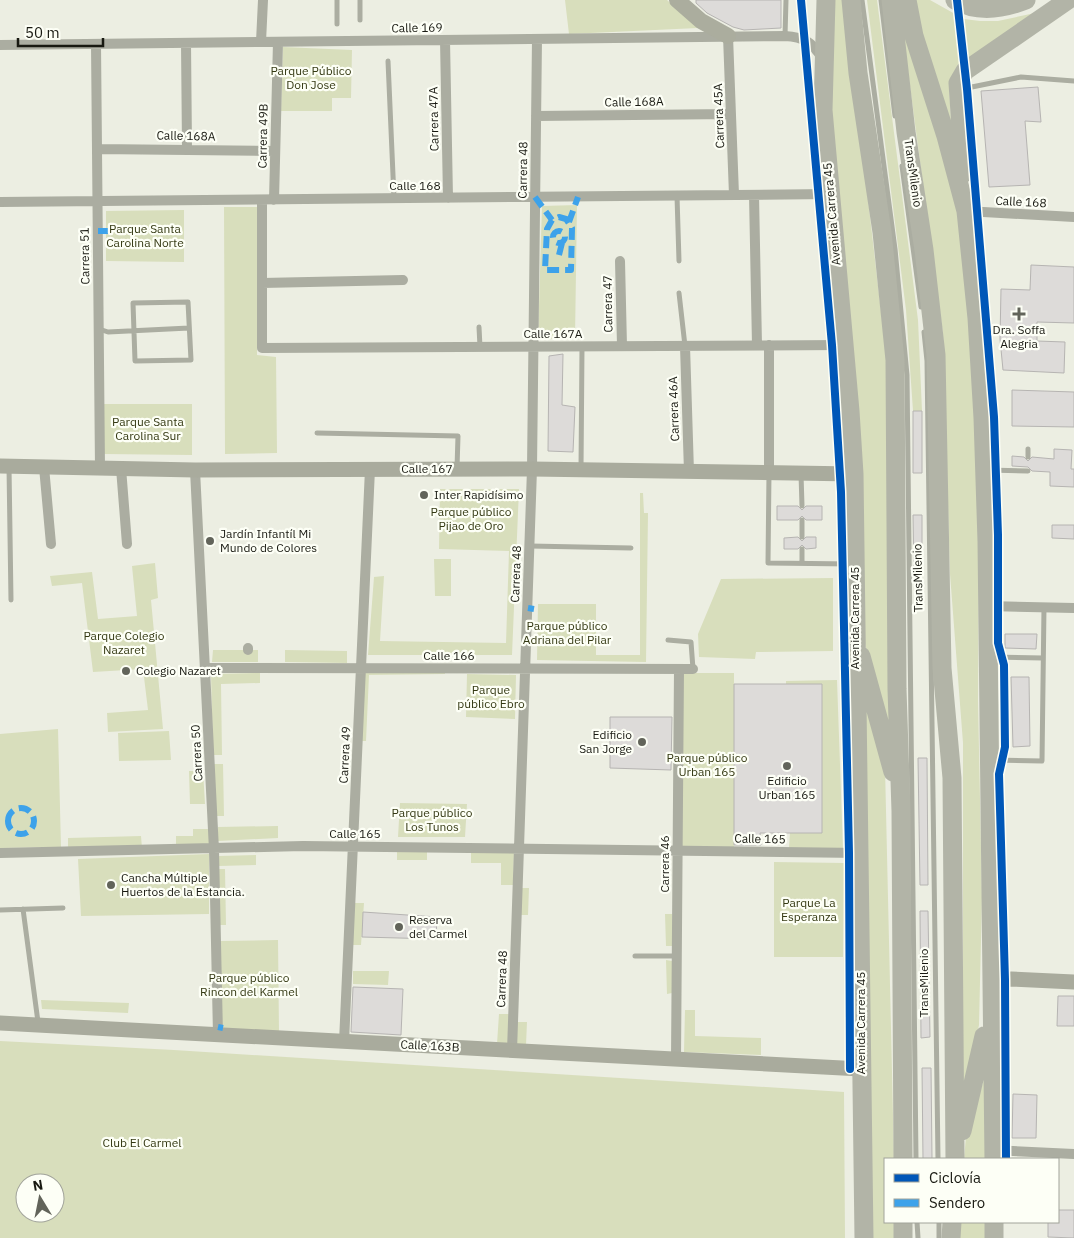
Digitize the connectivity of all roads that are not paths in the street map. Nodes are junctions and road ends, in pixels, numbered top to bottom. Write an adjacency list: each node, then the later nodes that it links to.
1 (263, 0): 21 (street)
2 (338, 0): 16 (lane)
3 (360, 0): 15 (lane)
4 (677, 0): 17 (main road)
5 (786, 0): 18 (lane)
6 (826, 0): 27 (highway, Avenida Carrera 45)
7 (851, 0): 111 (highway)
8 (862, 0): 137 (lane, TransMilenio)
9 (881, 0): 32 (lane, TransMilenio)
10 (891, 0): 139 (highway)
11 (908, 0): 48 (highway)
12 (955, 0): 13 (highway)
13 (1026, 0)
14 (1068, 0): 29 (highway)
15 (360, 20)
16 (338, 24)
17 (728, 36): 18 (street, Calle 169); 19 (street, Calle 169); 30 (street, Carrera 45A)
18 (785, 36): 27 (street, Calle 169)
19 (537, 39): 20 (street, Calle 169); 31 (street, Carrera 48)
20 (445, 40): 22 (street, Calle 169); 43 (street, Carrera 47A)
21 (261, 42): 22 (street, Calle 169); 23 (street, Calle 169)
22 (278, 42): 35 (street, Carrera 49B)
23 (186, 43): 24 (street, Calle 169); 33 (street)
24 (96, 44): 25 (street, Calle 169); 34 (street, Carrera 51)
25 (0, 45)
26 (388, 61): 42 (lane)
27 (824, 61): 37 (highway, Avenida Carrera 45)
28 (1074, 81): 29 (lane)
29 (958, 89): 48 (highway)
30 (731, 114): 31 (street, Calle 168A); 38 (street, Carrera 45A)
31 (536, 116): 41 (street, Carrera 48)
32 (896, 126)
33 (187, 148): 34 (street, Calle 168A); 35 (street, Calle 168A)
34 (97, 149): 46 (street, Carrera 51)
35 (276, 151): 45 (street, Carrera 49B)
36 (900, 155): 55 (lane, TransMilenio)
37 (830, 194): 39 (street, Calle 168); 62 (highway, Avenida Carrera 45)
38 (734, 195): 39 (street, Calle 168); 40 (street, Calle 168)
39 (754, 195): 66 (street)
40 (677, 196): 41 (street, Calle 168); 51 (lane)
41 (535, 197): 43 (street, Calle 168); 68 (street, Carrera 48)
42 (394, 198): 43 (street, Calle 168); 45 (street, Calle 168)
43 (448, 198)
44 (262, 200): 45 (street, Calle 168); 46 (street, Calle 168); 53 (street)
45 (274, 200)
46 (97, 201): 47 (street, Calle 168); 59 (street, Carrera 51)
47 (0, 202)
48 (966, 212): 49 (street, Calle 168); 81 (highway)
49 (1074, 217)
50 (620, 261): 64 (street, Carrera 47)
51 (679, 261)
52 (403, 280): 53 (street)
53 (262, 283): 67 (street, Calle 167A)
54 (679, 293): 65 (lane)
55 (922, 313)
56 (923, 323): 138 (lane, TransMilenio)
57 (479, 327): 67 (lane)
58 (189, 328): 60 (lane); 60 (lane); 60 (lane)
59 (98, 329): 60 (lane); 74 (street, Carrera 51)
60 (134, 330)
61 (769, 345): 62 (street, Calle 167A); 66 (street, Calle 167A); 84 (street)
62 (844, 345): 86 (highway, Avenida Carrera 45)
63 (582, 346): 64 (street, Calle 167A); 68 (street, Calle 167A); 80 (lane)
64 (622, 346): 65 (street, Calle 167A)
65 (684, 346): 66 (street, Calle 167A); 83 (street, Carrera 46A)
66 (757, 346)
67 (480, 347): 68 (street, Calle 167A)
68 (534, 347): 78 (street, Carrera 48)
69 (317, 433): 77 (lane)
70 (1028, 450): 71 (lane)
71 (1028, 457)
72 (4, 466): 73 (street, Calle 167); 97 (lane)
73 (44, 467): 74 (street, Calle 167); 90 (street)
74 (100, 468): 75 (street, Calle 167)
75 (121, 468): 79 (street, Calle 167); 91 (street)
76 (370, 469): 77 (street, Calle 167); 79 (street, Calle 167); 107 (street, Carrera 49)
77 (458, 469): 78 (street, Calle 167)
78 (532, 469): 80 (street, Calle 167); 92 (street, Carrera 48)
79 (195, 470): 105 (street, Carrera 50)
80 (581, 470): 83 (street, Calle 167)
81 (985, 470): 82 (lane); 98 (highway)
82 (1028, 471)
83 (689, 472): 84 (street, Calle 167)
84 (769, 473): 85 (street, Calle 167); 95 (lane)
85 (801, 474): 86 (street, Calle 167); 87 (lane)
86 (854, 474): 96 (highway, Avenida Carrera 45)
87 (802, 506)
88 (802, 520): 89 (lane)
89 (802, 537)
90 (50, 544)
91 (127, 544)
92 (530, 546): 93 (lane); 109 (street, Carrera 48)
93 (631, 548)
94 (802, 549): 95 (lane)
95 (802, 564): 96 (lane)
96 (854, 564): 101 (highway, Avenida Carrera 45)
97 (11, 600)
98 (987, 606): 99 (street); 103 (highway)
99 (1044, 607): 100 (street); 104 (lane)
100 (1074, 608)
101 (855, 628): 111 (highway); 117 (highway, Avenida Carrera 45)
102 (668, 640): 106 (lane)
103 (987, 657): 104 (lane); 110 (highway)
104 (1043, 658): 110 (lane)
105 (206, 668): 107 (street, Calle 166); 114 (street, Carrera 50)
106 (693, 668): 108 (street, Calle 166)
107 (361, 669): 109 (street, Calle 166); 112 (street, Carrera 49)
108 (679, 669): 109 (street, Calle 166); 115 (street, Carrera 46)
109 (526, 670): 113 (street, Carrera 48)
110 (989, 760): 123 (highway)
111 (901, 812): 136 (highway)
112 (353, 847): 113 (street, Calle 165); 114 (street, Calle 165); 130 (street, Carrera 49)
113 (519, 849): 115 (street, Calle 165); 131 (street, Carrera 48)
114 (214, 850): 116 (street, Calle 165); 129 (street, Carrera 50)
115 (678, 851): 117 (street, Calle 165); 122 (street, Carrera 46)
116 (0, 853)
117 (860, 853): 133 (highway, Avenida Carrera 45)
118 (63, 908): 119 (lane)
119 (23, 909): 120 (lane); 128 (lane)
120 (0, 910)
121 (635, 956): 122 (lane)
122 (677, 956): 132 (street, Carrera 46)
123 (991, 963): 124 (street); 126 (highway)
124 (1029, 980): 125 (street); 126 (street)
125 (1074, 982)
126 (992, 983): 135 (highway); 140 (highway)
127 (0, 1023): 128 (street, Calle 163B)
128 (38, 1025): 129 (street, Calle 163B)
129 (218, 1035): 130 (street, Calle 163B)
130 (344, 1042): 131 (street, Calle 163B)
131 (512, 1050): 132 (street, Calle 163B)
132 (676, 1059): 133 (street, Calle 163B)
133 (861, 1069): 146 (highway, Avenida Carrera 45)
134 (1074, 1154): 135 (street)
135 (994, 1155)
136 (903, 1158)
137 (916, 1158)
138 (938, 1158)
139 (956, 1158)
140 (956, 1158)
141 (903, 1223): 147 (highway)
142 (917, 1223): 148 (lane)
143 (939, 1223): 149 (lane)
144 (952, 1223): 150 (highway)
145 (994, 1223): 151 (highway)
146 (864, 1238)
147 (903, 1238)
148 (918, 1238)
149 (939, 1238)
150 (951, 1238)
151 (994, 1238)

